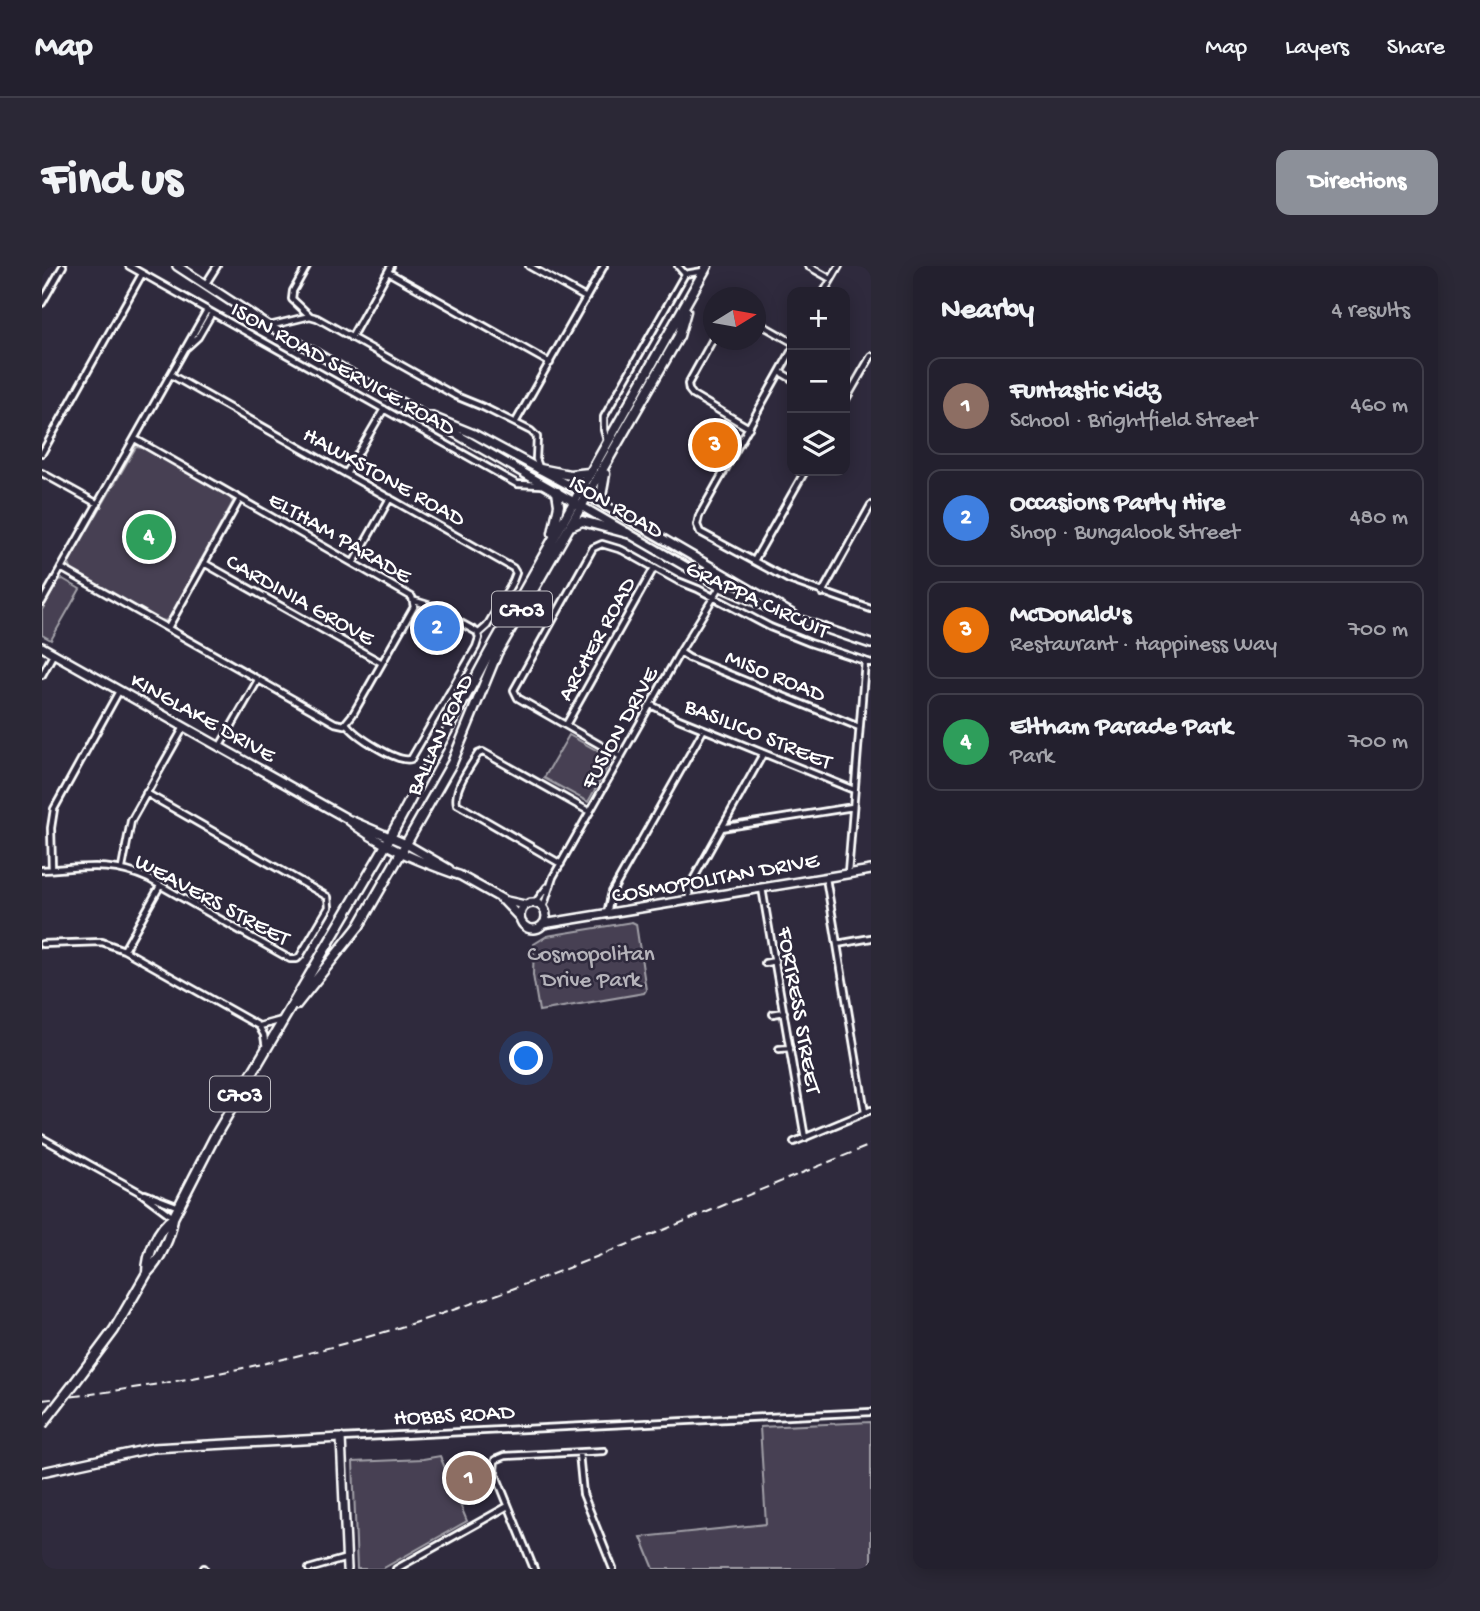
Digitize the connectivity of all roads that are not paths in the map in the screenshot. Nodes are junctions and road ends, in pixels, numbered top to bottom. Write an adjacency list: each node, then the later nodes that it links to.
1 (63, 266): 20 (street)
2 (129, 266): 14 (street, ISON ROAD SERVICE ROAD)
3 (177, 266): 17 (street, ISON ROAD)
4 (217, 266): 17 (street)
5 (307, 266): 24 (street)
6 (391, 266): 13 (street)
7 (529, 266): 19 (street)
8 (604, 266): 19 (street)
9 (678, 266): 15 (street)
10 (808, 266): 16 (street)
11 (839, 266): 16 (street)
12 (706, 268): 15 (street, BALLAN ROAD); 21 (main road, BALLAN ROAD / C703)
13 (388, 272): 27 (street); 33 (street)
14 (142, 274): 22 (street, ISON ROAD SERVICE ROAD); 44 (street)
15 (685, 274): 43 (street, BALLAN ROAD)
16 (831, 279): 18 (street)
17 (205, 285): 25 (street, ISON ROAD)
18 (827, 287)
19 (586, 298): 33 (street)
20 (42, 303)
21 (687, 304): 43 (main road, BALLAN ROAD / C703); 45 (main road, BALLAN ROAD / C703)
22 (207, 310): 23 (street, ISON ROAD SERVICE ROAD); 29 (street)
23 (212, 313): 29 (street); 39 (street, ISON ROAD SERVICE ROAD)
24 (310, 316): 25 (street, ISON ROAD SERVICE ROAD); 27 (street, ISON ROAD SERVICE ROAD)
25 (269, 326): 38 (street, ISON ROAD)
26 (766, 327): 28 (street)
27 (351, 338): 40 (street, ISON ROAD SERVICE ROAD)
28 (787, 339)
29 (184, 350): 35 (street)
30 (706, 350): 41 (street)
31 (787, 359): 34 (street)
32 (870, 359): 37 (street)
33 (550, 363): 40 (street)
34 (780, 372): 36 (street); 41 (street)
35 (171, 375): 42 (street); 49 (street, HAWKSTONE ROAD)
36 (787, 376)
37 (850, 393)
38 (403, 405): 46 (street, ISON ROAD); 51 (street, ISON ROAD)
39 (384, 409): 49 (street); 51 (street, ISON ROAD SERVICE ROAD)
40 (515, 423): 46 (street, ISON ROAD SERVICE ROAD)
41 (748, 428): 66 (street)
42 (135, 439): 56 (street, ELTHAM PARADE); 58 (street)
43 (607, 442): 48 (main road, BALLAN ROAD / C703)
44 (42, 453)
45 (609, 461): 54 (main road, BALLAN ROAD / C703); 60 (main road)
46 (540, 469): 48 (main road); 52 (street, ISON ROAD)
47 (42, 472): 58 (street)
48 (589, 473): 52 (main road, BALLAN ROAD / C703)
49 (346, 474): 55 (street, HAWKSTONE ROAD)
50 (803, 476): 66 (street)
51 (545, 485): 53 (street, ISON ROAD)
52 (580, 491): 54 (street, ISON ROAD); 57 (main road, BALLAN ROAD / C703)
53 (557, 492): 57 (street, ISON ROAD); 65 (main road)
54 (589, 496): 60 (street, ISON ROAD); 61 (main road, BALLAN ROAD / C703)
55 (390, 498): 67 (street); 80 (street, HAWKSTONE ROAD)
56 (240, 499): 67 (street, ELTHAM PARADE); 68 (street)
57 (574, 502): 61 (street, ISON ROAD); 65 (main road, BALLAN ROAD / C703)
58 (98, 504): 69 (street)
59 (871, 505): 62 (street)
60 (606, 506): 71 (street, ISON ROAD)
61 (583, 507): 63 (main road, BALLAN ROAD / C703); 64 (street, ISON ROAD)
62 (869, 513): 73 (street)
63 (572, 525): 64 (main road); 105 (main road, BALLAN ROAD / C703)
64 (627, 533): 72 (street, ISON ROAD)
65 (549, 546): 104 (main road, BALLAN ROAD / C703)
66 (754, 561): 73 (street)
67 (354, 562): 76 (street, ELTHAM PARADE)
68 (204, 563): 79 (street); 86 (street, CARDINIA GROVE)
69 (61, 568): 75 (street); 79 (street)
70 (654, 568): 74 (street, GRAPPA CIRCUIT); 92 (street, ARCHER ROAD); 92 (street, GRAPPA CIRCUIT)
71 (720, 570): 72 (street); 78 (street, ISON ROAD)
72 (720, 586): 74 (street, FUSION DRIVE); 78 (street, ISON ROAD)
73 (822, 593): 77 (street)
74 (713, 597): 83 (street, FUSION DRIVE); 85 (street, GRAPPA CIRCUIT)
75 (42, 601)
76 (415, 601): 80 (street); 86 (street, ELTHAM PARADE)
77 (871, 609)
78 (816, 627): 81 (street, ISON ROAD)
79 (167, 628): 88 (street)
80 (478, 634): 91 (street)
81 (871, 644)
82 (42, 647): 84 (street, KINGLAKE DRIVE)
83 (680, 652): 90 (street, FUSION DRIVE); 94 (street, MISO ROAD)
84 (54, 653): 87 (street); 89 (street, KINGLAKE DRIVE)
85 (868, 662): 94 (street)
86 (382, 663): 91 (street, ELTHAM PARADE)
87 (42, 675)
88 (258, 680): 91 (street); 96 (street)
89 (119, 690): 93 (street, KINGLAKE DRIVE); 108 (street)
90 (651, 705): 95 (street, BASILICO STREET); 98 (street, FUSION DRIVE)
91 (346, 723)
92 (566, 725): 98 (street, GRAPPA CIRCUIT)
93 (184, 727): 96 (street, KINGLAKE DRIVE); 100 (street)
94 (859, 727): 99 (street)
95 (704, 729): 97 (street, BASILICO STREET); 122 (street)
96 (220, 747): 104 (street, KINGLAKE DRIVE)
97 (763, 754): 99 (street, BASILICO STREET); 103 (street)
98 (621, 757): 102 (street, FUSION DRIVE)
99 (854, 790): 101 (street)
100 (146, 793): 107 (street); 114 (street, WEAVERS STREET)
101 (853, 807): 103 (street); 111 (street)
102 (590, 812): 106 (street, FUSION DRIVE); 106 (street)
103 (720, 828): 118 (street)
104 (388, 841): 105 (street); 134 (main road, BALLAN ROAD / C703)
105 (404, 847): 112 (street); 112 (street); 134 (main road, BALLAN ROAD / C703)
106 (561, 863): 115 (street, FUSION DRIVE)
107 (122, 868): 108 (street, WEAVERS STREET); 114 (street, WEAVERS STREET)
108 (52, 869): 109 (street, WEAVERS STREET)
109 (42, 870)
110 (871, 870): 111 (street, COSMOPOLITAN DRIVE)
111 (848, 874): 113 (street, COSMOPOLITAN DRIVE)
112 (461, 876): 117 (street)
113 (825, 877): 116 (street, COSMOPOLITAN DRIVE); 128 (street)
114 (160, 886): 129 (street)
115 (548, 887): 119 (street, FUSION DRIVE); 121 (street, FUSION DRIVE)
116 (762, 888): 118 (street, COSMOPOLITAN DRIVE); 130 (street, FORTRESS STREET)
117 (502, 900): 120 (street); 123 (street)
118 (689, 900): 122 (street, COSMOPOLITAN DRIVE)
119 (535, 903): 120 (street); 121 (street)
120 (525, 905): 123 (street)
121 (545, 911): 124 (street, COSMOPOLITAN DRIVE); 125 (street)
122 (607, 914): 124 (street, COSMOPOLITAN DRIVE)
123 (520, 918): 125 (street)
124 (565, 919): 125 (street, COSMOPOLITAN DRIVE)
125 (544, 924)
126 (871, 939): 128 (street)
127 (42, 944): 129 (street)
128 (836, 944): 140 (street)
129 (124, 950): 135 (street)
130 (775, 961): 131 (street); 132 (street, FORTRESS STREET)
131 (765, 963)
132 (784, 1012): 133 (street); 136 (street, FORTRESS STREET)
133 (773, 1014)
134 (283, 1020): 135 (street); 137 (main road, BALLAN ROAD / C703)
135 (259, 1026): 137 (street)
136 (790, 1048): 138 (street); 142 (street, FORTRESS STREET)
137 (266, 1049): 145 (main road, BALLAN ROAD / C703)
138 (779, 1049)
139 (871, 1110): 140 (street)
140 (865, 1112): 142 (street)
141 (42, 1138): 144 (street)
142 (805, 1138): 143 (street)
143 (794, 1142)
144 (141, 1193): 145 (street); 146 (street)
145 (179, 1207): 146 (main road, BALLAN ROAD / C703)
146 (173, 1218): 148 (main road, BALLAN ROAD / C703, bridge)
147 (871, 1412): 149 (street, HOBBS ROAD)
148 (42, 1425)
149 (341, 1438): 152 (street, HOBBS ROAD); 154 (street)
150 (604, 1451): 151 (street)
151 (579, 1453): 153 (street); 159 (street)
152 (42, 1472)
153 (508, 1506): 157 (street); 158 (street)
154 (347, 1558): 155 (street); 156 (street)
155 (309, 1569)
156 (347, 1569)
157 (396, 1569)
158 (534, 1569)
159 (613, 1569)

